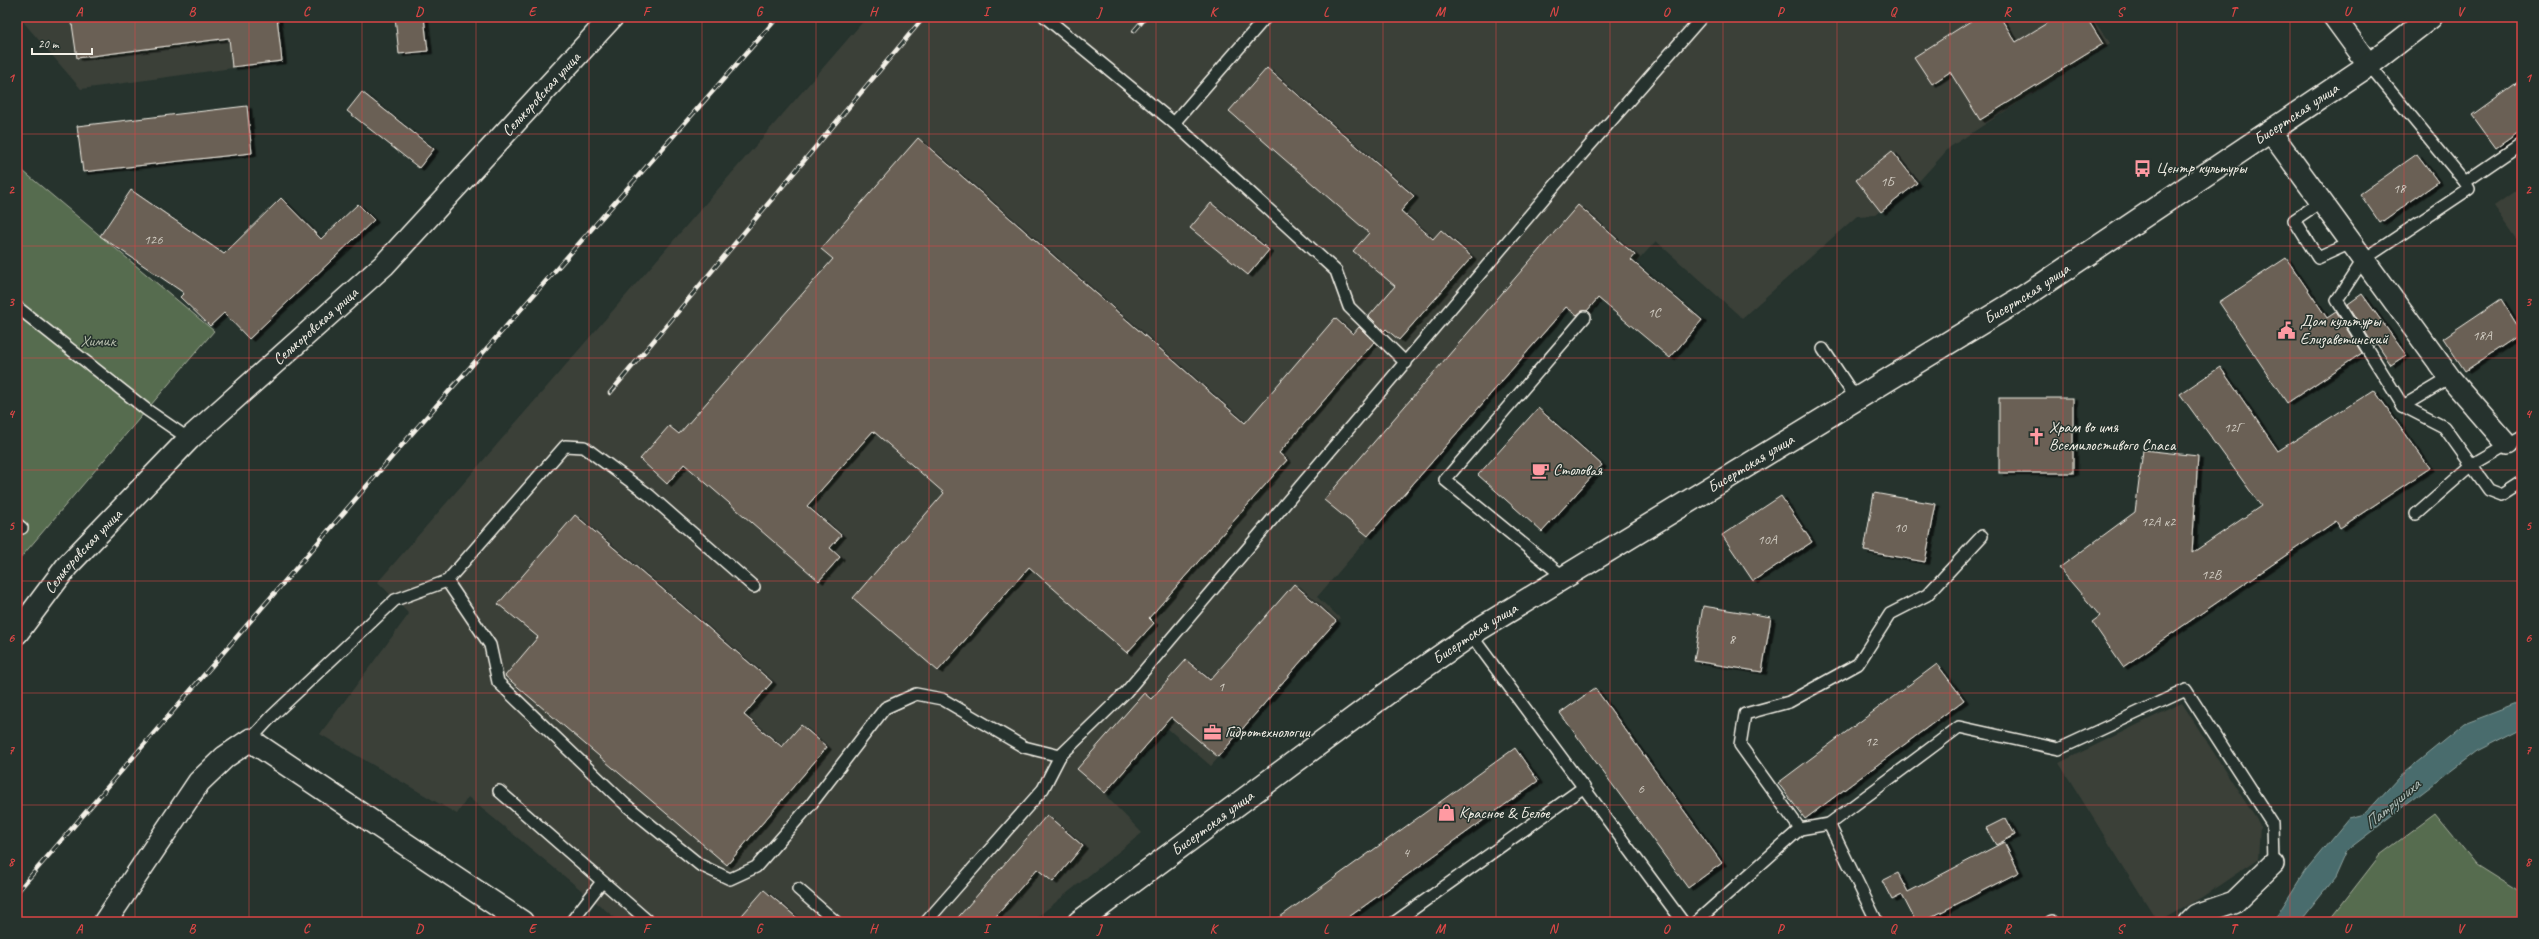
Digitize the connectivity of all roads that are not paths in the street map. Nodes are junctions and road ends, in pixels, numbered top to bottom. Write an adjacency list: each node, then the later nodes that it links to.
1 (612, 17): 21 (main road, Селькоровская улица)
2 (1046, 17): 8 (lane)
3 (1266, 17): 8 (lane)
4 (1702, 17): 17 (lane)
5 (2334, 17): 7 (street)
6 (2431, 17): 7 (main road, Бисертская улица)
7 (2369, 64): 9 (main road, Бисертская улица); 11 (lane)
8 (1174, 123): 17 (lane)
9 (2270, 130): 12 (street); 19 (main road, Бисертская улица)
10 (2522, 143): 11 (lane)
11 (2465, 182): 13 (lane)
12 (2322, 200): 13 (street); 13 (lane)
13 (2357, 252): 18 (street); 20 (lane)
14 (17, 307): 21 (lane)
15 (1585, 317): 27 (lane)
16 (1823, 350): 19 (lane)
17 (1406, 363): 33 (lane)
18 (2450, 378): 20 (lane); 22 (street)
19 (1857, 400): 27 (main road, Бисертская улица)
20 (2403, 406): 23 (lane)
21 (189, 439): 30 (main road, Селькоровская улица)
22 (2515, 440): 23 (lane)
23 (2472, 465): 24 (lane); 25 (lane)
24 (2522, 482)
25 (2416, 514)
26 (1982, 536): 37 (lane)
27 (1565, 578): 31 (main road, Бисертская улица)
28 (447, 581): 29 (lane); 32 (lane); 33 (lane)
29 (754, 586)
30 (17, 633)
31 (1471, 635): 34 (lane); 41 (main road, Бисертская улица)
32 (250, 740): 42 (main road); 43 (main road)
33 (1060, 756): 47 (lane)
34 (1584, 787): 48 (lane); 49 (lane)
35 (499, 791): 39 (lane)
36 (1829, 824): 37 (lane); 38 (lane); 51 (lane)
37 (1800, 829): 50 (lane)
38 (2273, 864): 52 (street)
39 (601, 882): 44 (lane); 45 (lane)
40 (798, 889): 46 (lane)
41 (1085, 920)
42 (105, 922)
43 (522, 922)
44 (571, 922)
45 (649, 922)
46 (836, 922)
47 (926, 922)
48 (1395, 922)
49 (1683, 922)
50 (1696, 922)
51 (1877, 922)
52 (2189, 922)

